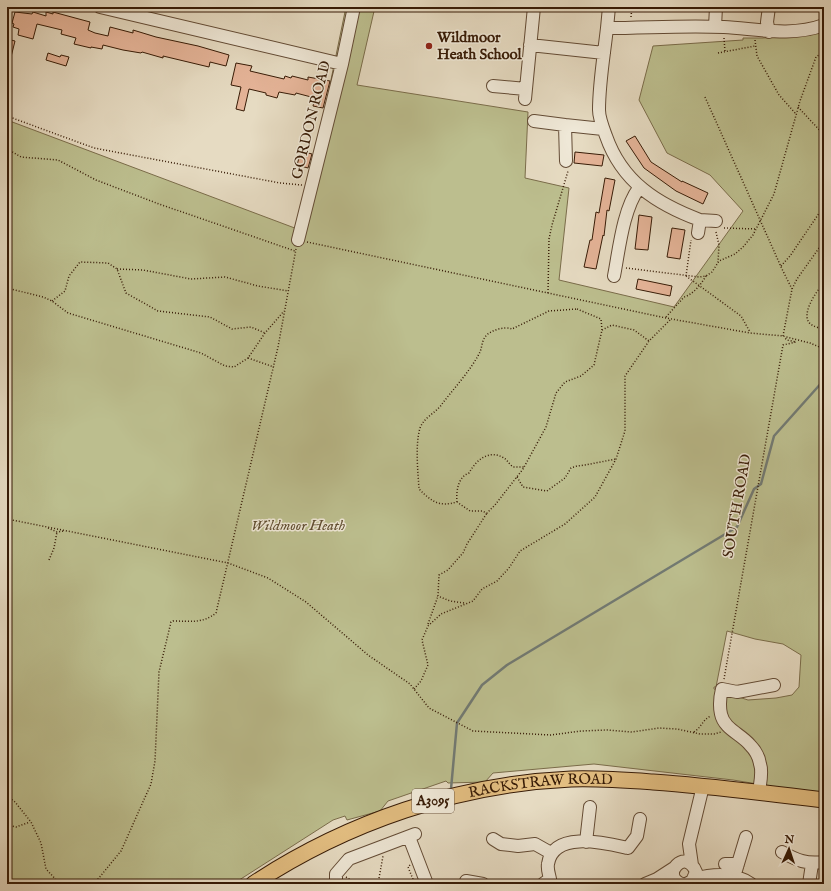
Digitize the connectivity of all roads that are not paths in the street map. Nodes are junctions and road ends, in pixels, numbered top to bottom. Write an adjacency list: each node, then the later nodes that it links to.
1 (100, 7): 13 (street)
2 (354, 7): 13 (street, GORDON ROAD)
3 (534, 7): 11 (street)
4 (609, 7): 9 (street)
5 (716, 7): 8 (street)
6 (769, 7): 10 (street)
7 (824, 25): 10 (street)
8 (719, 27): 9 (street); 10 (street)
9 (607, 28): 12 (street)
10 (769, 32)
11 (530, 45): 12 (street); 14 (street)
12 (604, 53): 17 (street)
13 (342, 64): 23 (street, GORDON ROAD)
14 (493, 86)
15 (534, 121): 16 (street)
16 (565, 125): 17 (street); 18 (street)
17 (603, 129): 19 (street)
18 (568, 163)
19 (639, 188): 20 (street); 24 (street)
20 (700, 220): 21 (street); 22 (street)
21 (717, 226)
22 (698, 233)
23 (297, 246)
24 (615, 271)
25 (774, 685): 27 (street)
26 (703, 786): 27 (main road, RACKSTRAW ROAD / A3095); 34 (street); 49 (main road, RACKSTRAW ROAD / A3095)
27 (760, 792): 28 (main road, RACKSTRAW ROAD / A3095)
28 (824, 800)
29 (590, 807): 33 (street)
30 (640, 819): 33 (street)
31 (746, 837): 39 (street)
32 (493, 839): 36 (street)
33 (586, 842): 36 (street)
34 (689, 844): 40 (street); 41 (street)
35 (782, 852): 37 (street)
36 (551, 853): 46 (street)
37 (818, 863): 54 (street)
38 (725, 864): 39 (street)
39 (738, 864): 43 (street)
40 (675, 866): 41 (street); 44 (street); 47 (street)
41 (693, 866): 42 (street); 47 (street)
42 (716, 874): 43 (street); 47 (street)
43 (734, 877): 48 (street)
44 (657, 879): 47 (street); 53 (street)
45 (466, 881): 52 (street)
46 (549, 882)
47 (684, 883)
48 (748, 883)
49 (253, 884)
50 (336, 884): 51 (street)
51 (427, 884)
52 (483, 884)
53 (645, 884)
54 (810, 884)

